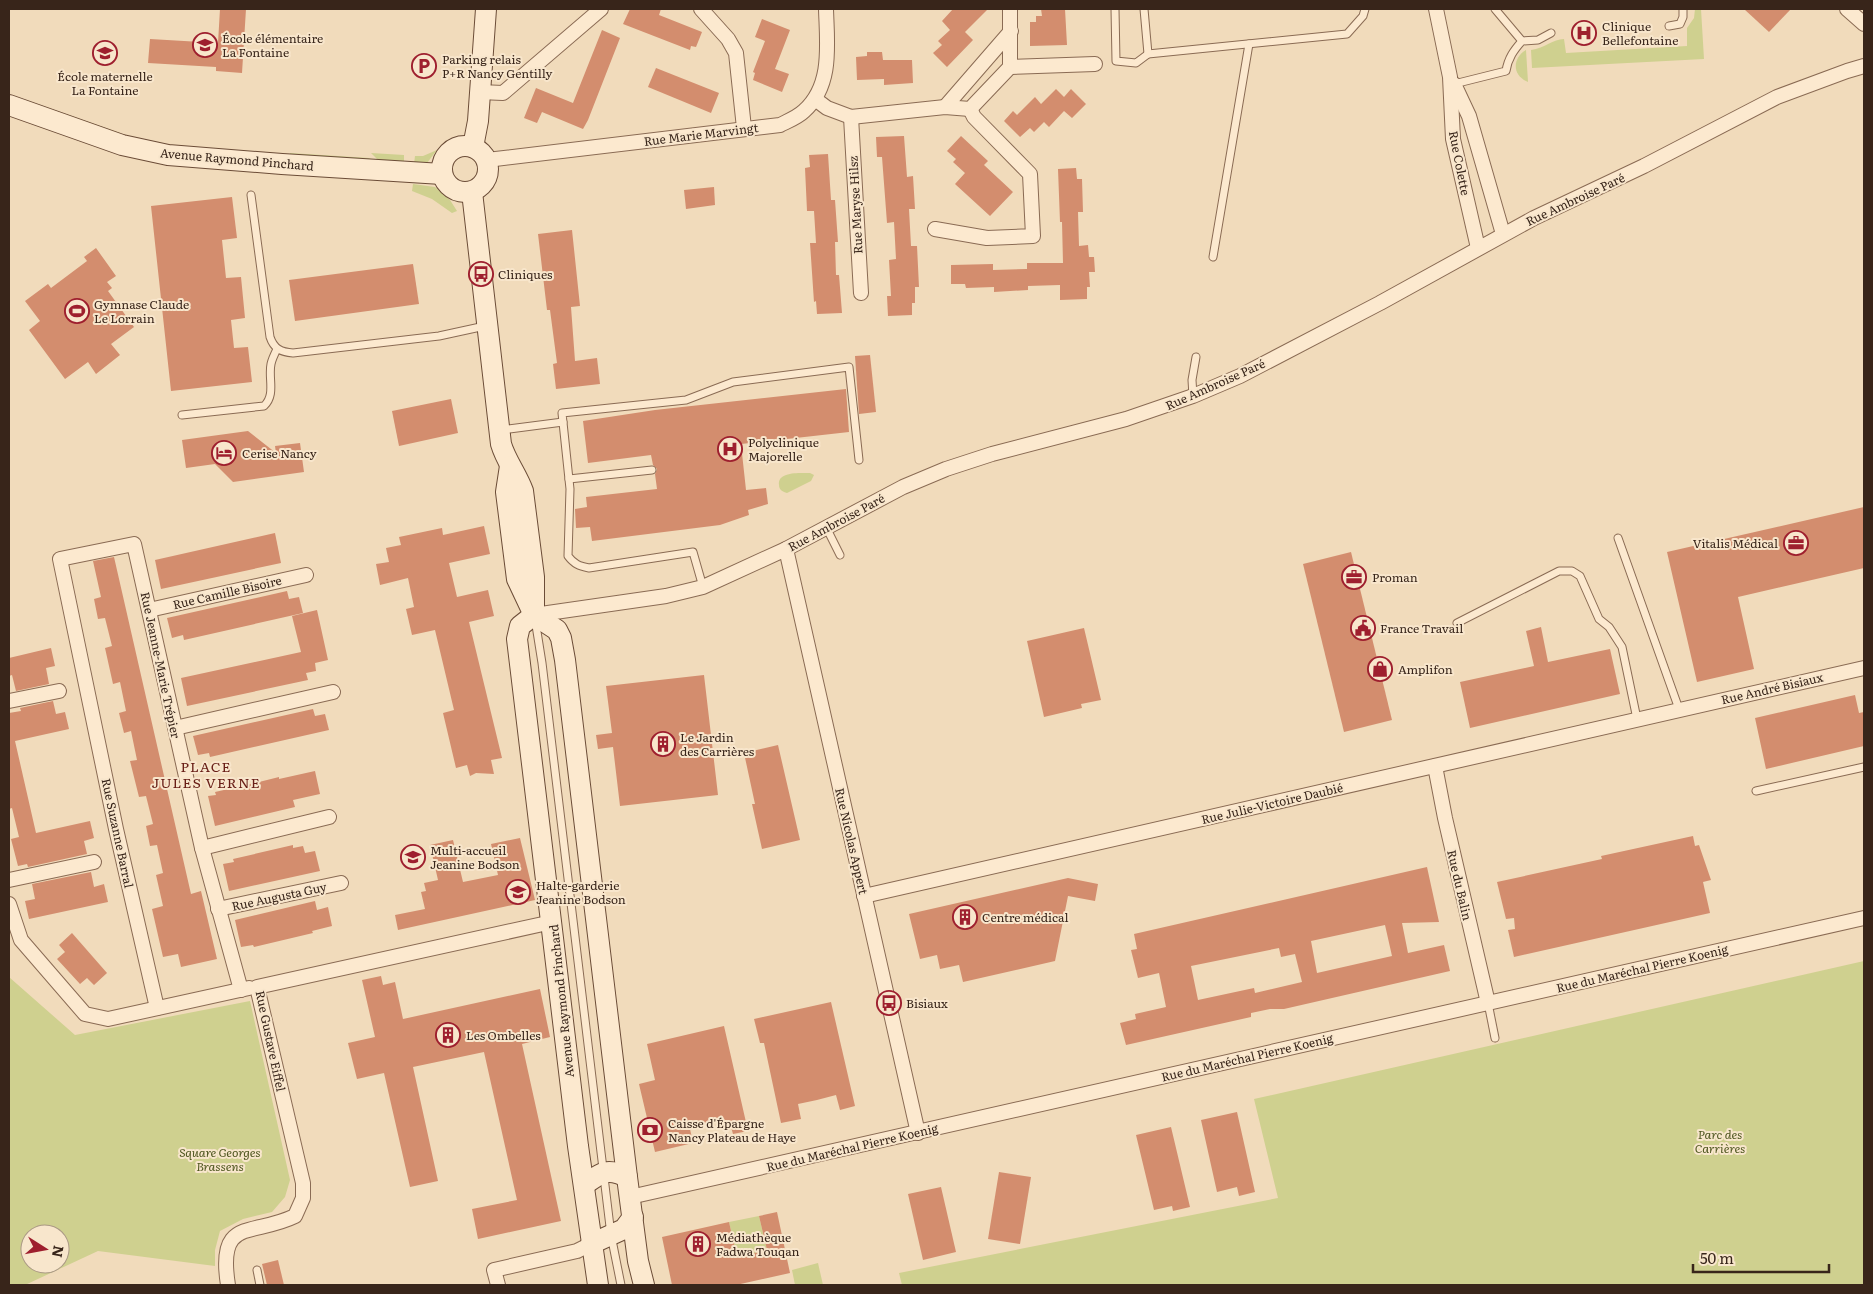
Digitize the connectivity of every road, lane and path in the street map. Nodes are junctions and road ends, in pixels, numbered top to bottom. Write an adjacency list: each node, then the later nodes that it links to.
1 (486, 9): 24 (street)
2 (601, 9): 24 (street)
3 (701, 9): 30 (street)
4 (826, 9): 25 (street, Rue Marie Marvingt)
5 (1010, 9): 15 (street)
6 (1116, 9): 19 (lane)
7 (1144, 9): 19 (lane)
8 (1365, 9): 18 (lane)
9 (1436, 9): 23 (street, Rue Colette)
10 (1495, 9): 17 (lane)
11 (1683, 9): 14 (lane)
12 (1847, 9): 13 (street)
13 (1864, 24)
14 (1669, 26)
15 (1011, 31): 22 (street); 27 (street)
16 (1551, 33): 17 (lane)
17 (1522, 41): 23 (lane)
18 (1249, 44): 19 (lane); 38 (lane)
19 (1148, 54)
20 (1095, 64): 22 (street)
21 (1864, 66): 36 (street, Rue Ambroise Paré)
22 (1010, 67): 28 (street)
23 (1452, 80): 36 (street, Rue Colette); 37 (street, Rue Colette)
24 (480, 92): 31 (street)
25 (815, 99): 29 (street); 30 (street, Rue Marie Marvingt)
26 (9, 105): 32 (street, Avenue Raymond Pinchard)
27 (945, 107): 28 (street); 29 (street)
28 (970, 109): 35 (street)
29 (850, 117): 39 (street, Rue Maryse Hilsz)
30 (744, 128): 31 (street, Rue Marie Marvingt)
31 (480, 153): 32 (street); 33 (street)
32 (442, 174): 33 (street)
33 (472, 192): 40 (street, Avenue Raymond Pinchard)
34 (251, 195): 41 (lane)
35 (935, 229)
36 (1503, 234): 37 (street, Rue Ambroise Paré)
37 (1478, 248): 43 (street, Rue Ambroise Paré)
38 (1213, 257)
39 (861, 293)
40 (487, 325): 41 (lane); 46 (street, Avenue Raymond Pinchard)
41 (277, 349): 44 (lane)
42 (1196, 357): 43 (lane)
43 (1193, 396): 50 (street, Rue Ambroise Paré)
44 (182, 415)
45 (563, 422): 46 (lane); 47 (lane); 49 (lane)
46 (500, 430): 58 (street, Avenue Raymond Pinchard)
47 (858, 460)
48 (652, 470): 49 (lane)
49 (569, 479): 56 (lane)
50 (826, 527): 52 (street, Rue Ambroise Paré); 53 (lane)
51 (1618, 538): 64 (lane)
52 (786, 549): 56 (street, Rue Ambroise Paré); 75 (street, Rue Nicolas Appert)
53 (840, 555)
54 (60, 559): 57 (street, Rue Jeanne-Marie Trépier); 83 (street, Rue Suzanne Barral)
55 (306, 575): 57 (street, Rue Camille Bisoire)
56 (703, 587): 58 (street, Rue Ambroise Paré)
57 (149, 610): 66 (street, Rue Jeanne-Marie Trépier)
58 (534, 615): 79 (street, Avenue Raymond Pinchard); 86 (lane, Avenue Raymond Pinchard); 87 (street)
59 (1458, 623): 65 (lane)
60 (1864, 668): 64 (street, Rue André Bisiaux)
61 (59, 691): 63 (street)
62 (333, 692): 66 (street)
63 (9, 701)
64 (1679, 709): 65 (street, Rue Julie-Victoire Daubié)
65 (1637, 719): 67 (street, Rue Julie-Victoire Daubié)
66 (175, 728): 71 (street, Rue Jeanne-Marie Trépier)
67 (1435, 766): 75 (street, Rue Julie-Victoire Daubié); 82 (street, Rue du Balin)
68 (1864, 767): 69 (lane)
69 (1756, 791)
70 (329, 817): 71 (street)
71 (202, 848): 77 (street, Rue Jeanne-Marie Trépier)
72 (94, 862): 73 (street)
73 (9, 880)
74 (341, 883): 77 (street, Rue Augusta Guy)
75 (864, 896): 85 (street, Rue Nicolas Appert)
76 (9, 904): 83 (street)
77 (218, 909): 81 (street, Rue Jeanne-Marie Trépier)
78 (1864, 918): 82 (street, Rue du Maréchal Pierre Koenig)
79 (552, 922): 80 (street, Rue Gustave Eiffel); 88 (street, Avenue Raymond Pinchard)
80 (257, 987): 81 (street); 94 (street, Rue Gustave Eiffel)
81 (241, 990): 83 (street)
82 (1488, 1003): 84 (lane); 85 (street, Rue du Maréchal Pierre Koenig)
83 (157, 1008)
84 (1495, 1038)
85 (918, 1133): 89 (street, Rue du Maréchal Pierre Koenig)
86 (604, 1172): 87 (street); 88 (street); 91 (lane, Avenue Raymond Pinchard)
87 (627, 1177): 89 (street)
88 (584, 1185): 92 (street, Avenue Raymond Pinchard)
89 (630, 1197): 90 (street)
90 (633, 1217): 91 (street); 99 (street)
91 (611, 1235): 92 (street); 98 (lane, Avenue Raymond Pinchard)
92 (591, 1244): 96 (street); 97 (street, Avenue Raymond Pinchard)
93 (257, 1270): 95 (lane)
94 (228, 1285)
95 (260, 1285)
96 (498, 1285)
97 (598, 1285)
98 (621, 1285)
99 (644, 1285)

